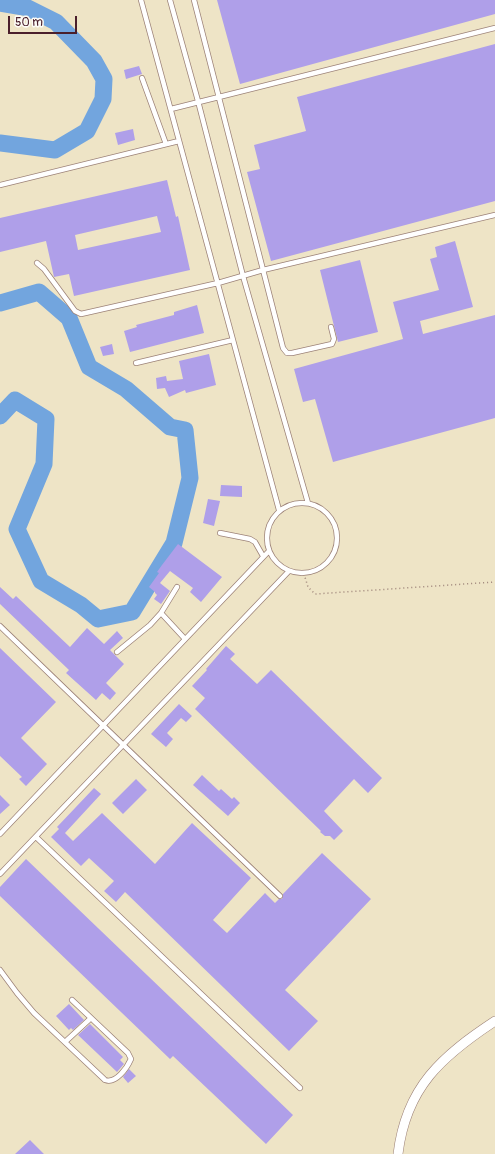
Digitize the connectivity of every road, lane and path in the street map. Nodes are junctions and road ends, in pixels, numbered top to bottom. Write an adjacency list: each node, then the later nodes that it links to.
1 (141, 0): 8 (lane)
2 (170, 0): 7 (lane)
3 (194, 0): 6 (lane)
4 (495, 28): 6 (lane)
5 (142, 78): 10 (lane)
6 (218, 97): 7 (lane); 14 (lane)
7 (198, 101): 8 (lane); 15 (lane)
8 (171, 109): 9 (lane)
9 (179, 141): 10 (lane); 16 (lane)
10 (166, 144): 11 (lane)
11 (0, 185)
12 (495, 215): 14 (lane)
13 (37, 263): 16 (lane)
14 (263, 270): 15 (lane); 17 (lane)
15 (243, 276): 16 (lane); 20 (lane)
16 (218, 283): 18 (lane)
17 (331, 327)
18 (233, 340): 19 (lane); 21 (lane)
19 (136, 364)
20 (308, 503): 21 (lane); 26 (lane)
21 (279, 510): 23 (lane)
22 (220, 533): 24 (lane)
23 (269, 551): 24 (lane); 25 (lane)
24 (263, 556): 31 (lane)
25 (289, 571): 26 (lane); 34 (lane)
26 (304, 574): 27 (path)
27 (495, 582)
28 (178, 587): 29 (lane)
29 (161, 613): 31 (lane); 32 (lane)
30 (0, 626): 33 (lane)
31 (185, 639): 33 (lane)
32 (117, 652)
33 (103, 725): 34 (lane); 35 (lane)
34 (123, 745): 36 (lane); 38 (lane)
35 (0, 834)
36 (36, 837): 37 (lane); 44 (lane)
37 (0, 874)
38 (280, 896)
39 (0, 970): 43 (lane)
40 (72, 1000): 41 (lane)
41 (91, 1018): 43 (lane); 43 (lane)
42 (495, 1021): 45 (street)
43 (65, 1042)
44 (300, 1088)
45 (398, 1154)

